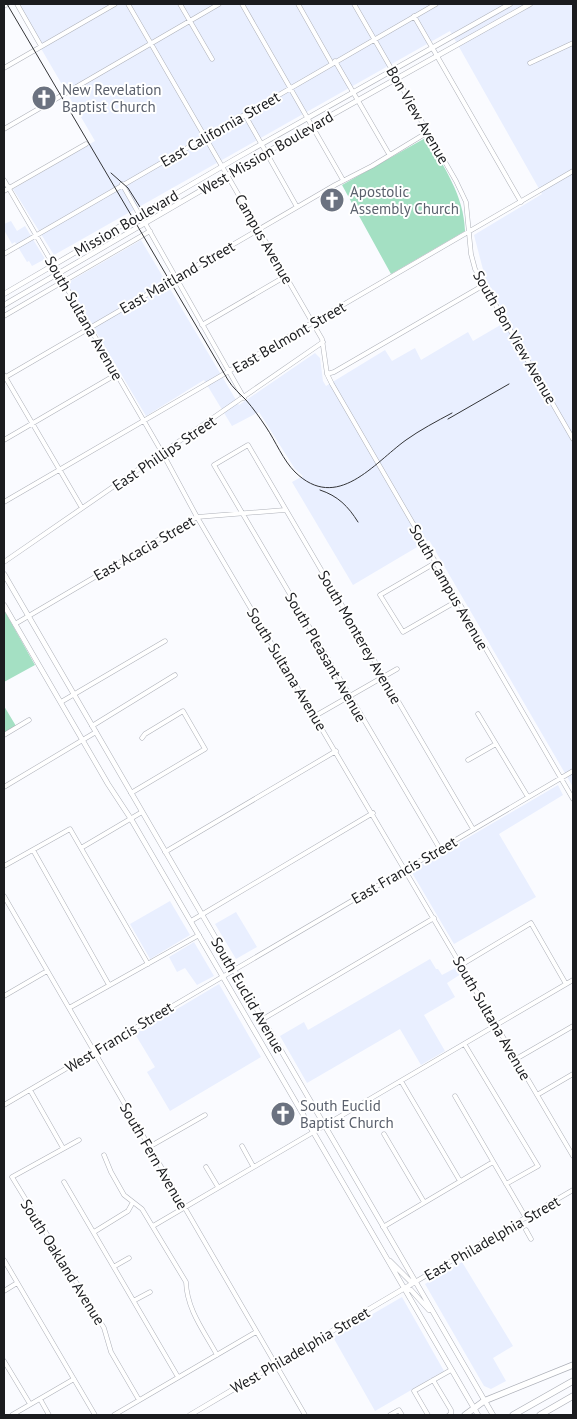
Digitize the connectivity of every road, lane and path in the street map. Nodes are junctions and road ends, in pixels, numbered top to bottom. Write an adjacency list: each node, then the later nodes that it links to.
1 (7, 4): 13 (street)
2 (17, 4): 19 (street)
3 (114, 4): 19 (street)
4 (128, 4): 17 (street, Campus Avenue)
5 (180, 4): 15 (street)
6 (219, 4): 15 (street)
7 (242, 4): 28 (street)
8 (298, 4): 23 (street)
9 (354, 4): 16 (street, Bon View Avenue)
10 (436, 4): 14 (street, East California Street)
11 (510, 4): 20 (main road, Mission Boulevard)
12 (530, 4): 21 (main road, West Mission Boulevard)
13 (4, 6)
14 (414, 16): 16 (street, East California Street); 20 (street)
15 (190, 21): 17 (street); 22 (street)
16 (374, 39): 23 (street, East California Street); 26 (street, Bon View Avenue)
17 (151, 43): 34 (street); 36 (street, Campus Avenue)
18 (573, 44): 24 (street)
19 (41, 46): 25 (street)
20 (432, 47): 21 (street); 26 (main road, Mission Boulevard)
21 (437, 56): 27 (main road, West Mission Boulevard); 49 (street)
22 (212, 59)
23 (333, 62): 28 (street, East California Street); 29 (street)
24 (530, 63)
25 (4, 68)
26 (392, 70): 27 (street, Bon View Avenue); 29 (main road, Mission Boulevard)
27 (397, 78): 30 (main road, West Mission Boulevard); 35 (street, Bon View Avenue)
28 (290, 88): 31 (street, East California Street); 32 (street)
29 (354, 92): 30 (street); 32 (main road, Mission Boulevard)
30 (358, 100): 33 (main road, West Mission Boulevard); 40 (street)
31 (244, 115): 36 (street, East California Street); 38 (street)
32 (307, 118): 33 (street); 38 (main road, Mission Boulevard)
33 (312, 126): 39 (main road, West Mission Boulevard); 45 (street)
34 (4, 130)
35 (428, 132): 40 (street, East Maitland Street); 55 (street, Bon View Avenue)
36 (205, 138): 41 (street, Campus Avenue); 46 (street, East California Street)
37 (86, 144): 47 (street)
38 (261, 145): 39 (street); 41 (main road, Mission Boulevard)
39 (265, 153): 43 (main road, West Mission Boulevard); 50 (street)
40 (389, 154): 45 (street, East Maitland Street)
41 (222, 167): 43 (street, Campus Avenue); 51 (main road, Mission Boulevard)
42 (573, 171): 49 (street, East Belmont Street)
43 (227, 176): 52 (main road, West Mission Boulevard); 53 (street, Campus Avenue)
44 (4, 180): 47 (street, South Sultana Avenue)
45 (343, 180): 50 (street, East Maitland Street)
46 (122, 184): 51 (street); 56 (street, East California Street)
47 (8, 188): 48 (street); 56 (street, South Sultana Avenue)
48 (4, 191)
49 (521, 202): 55 (street, East Belmont Street)
50 (297, 207): 53 (street, East Maitland Street)
51 (140, 214): 58 (main road, Mission Boulevard)
52 (145, 223): 54 (street); 59 (main road, West Mission Boulevard)
53 (258, 229): 60 (street, Campus Avenue); 61 (street, East Maitland Street)
54 (150, 231): 61 (street); 62 (street)
55 (469, 232): 63 (street, South Bon View Avenue); 67 (street, East Belmont Street)
56 (36, 235): 57 (street, East California Street); 58 (street, South Sultana Avenue)
57 (4, 254)
58 (53, 266): 59 (street, South Sultana Avenue); 64 (main road, Mission Boulevard)
59 (58, 273): 62 (street, South Sultana Avenue); 65 (main road, West Mission Boulevard)
60 (286, 276): 67 (street, Campus Avenue); 68 (street)
61 (176, 278): 68 (street); 69 (street, East Maitland Street)
62 (62, 282): 66 (street); 69 (street, South Sultana Avenue)
63 (484, 285): 73 (street); 78 (street, South Bon View Avenue)
64 (4, 294)
65 (4, 305)
66 (4, 316)
67 (313, 323): 70 (street, Campus Avenue); 71 (street, East Belmont Street)
68 (202, 325): 71 (street)
69 (90, 328): 72 (street, South Sultana Avenue); 74 (street, East Maitland Street)
70 (323, 342): 73 (street, Campus Avenue); 75 (street, East Phillips Street)
71 (230, 371): 75 (street); 76 (street, East Belmont Street)
72 (117, 374): 76 (street, South Sultana Avenue); 77 (street)
73 (327, 374): 89 (street, South Campus Avenue)
74 (4, 377): 77 (street)
75 (244, 398): 80 (street, East Phillips Street)
76 (144, 421): 80 (street, South Sultana Avenue); 82 (street, East Belmont Street)
77 (32, 424): 79 (street); 82 (street)
78 (573, 439)
79 (4, 440)
80 (163, 454): 84 (street, East Phillips Street); 87 (street, South Sultana Avenue)
81 (214, 465): 85 (street, South Monterey Avenue); 86 (street, South Pleasant Avenue)
82 (59, 470): 83 (street, East Belmont Street); 84 (street)
83 (4, 502)
84 (82, 508): 88 (street, East Phillips Street)
85 (285, 510): 86 (street, East Acacia Street); 98 (street, South Monterey Avenue)
86 (242, 513): 87 (street, East Acacia Street); 100 (street, South Pleasant Avenue)
87 (197, 517): 93 (street, East Acacia Street); 103 (street, South Sultana Avenue)
88 (4, 562)
89 (435, 563): 91 (street, South Campus Avenue); 91 (street)
90 (4, 574): 93 (main road, South Euclid Avenue)
91 (457, 601): 114 (street, South Campus Avenue)
92 (4, 605): 94 (main road, South Euclid Avenue)
93 (28, 616): 94 (street, East Acacia Street); 99 (main road, South Euclid Avenue)
94 (15, 624): 101 (main road, South Euclid Avenue)
95 (165, 641): 99 (street)
96 (398, 669): 98 (street)
97 (175, 675): 105 (street)
98 (384, 677): 100 (street); 122 (street, South Monterey Avenue)
99 (74, 695): 101 (street); 105 (main road, South Euclid Avenue)
100 (349, 697): 103 (street); 124 (street, South Pleasant Avenue)
101 (61, 702): 109 (main road, South Euclid Avenue)
102 (478, 714): 110 (street)
103 (316, 716): 111 (street, South Sultana Avenue)
104 (29, 720): 107 (street)
105 (92, 726): 106 (main road, South Euclid Avenue)
106 (96, 732): 109 (street); 116 (main road, South Euclid Avenue)
107 (4, 736)
108 (142, 738): 116 (street)
109 (83, 740): 115 (street); 121 (main road, South Euclid Avenue)
110 (496, 744): 112 (street); 117 (street)
111 (336, 751): 120 (street, South Sultana Avenue); 126 (street)
112 (468, 760)
113 (573, 771): 114 (street, East Francis Street)
114 (561, 778): 117 (street, East Francis Street); 118 (street, South Campus Avenue)
115 (4, 787)
116 (131, 793): 119 (main road, South Euclid Avenue)
117 (528, 797): 122 (street, East Francis Street)
118 (573, 799)
119 (142, 812): 121 (street); 126 (main road, South Euclid Avenue)
120 (373, 813): 128 (street, South Sultana Avenue); 130 (street)
121 (131, 819): 123 (street); 132 (main road, South Euclid Avenue)
122 (473, 829): 124 (street, East Francis Street)
123 (81, 848): 125 (street); 134 (street)
124 (440, 849): 128 (street, East Francis Street)
125 (33, 850): 127 (street); 141 (street)
126 (165, 852): 130 (main road, South Euclid Avenue)
127 (4, 866)
128 (405, 869): 131 (street, South Sultana Avenue); 136 (street, East Francis Street)
129 (4, 896): 137 (street, South Fern Avenue)
130 (202, 915): 132 (street); 136 (main road, South Euclid Avenue)
131 (434, 918): 135 (street, South Sultana Avenue); 144 (street)
132 (191, 922): 133 (main road, South Euclid Avenue)
133 (199, 935): 134 (street); 138 (main road, South Euclid Avenue)
134 (148, 964): 141 (street)
135 (461, 965): 140 (street); 145 (street, South Sultana Avenue)
136 (234, 969): 138 (street, West Francis Street); 144 (main road, South Euclid Avenue)
137 (47, 971): 142 (street); 143 (street, South Fern Avenue)
138 (223, 976): 149 (street, West Francis Street); 150 (main road, South Euclid Avenue)
139 (573, 980): 140 (street)
140 (566, 984): 145 (street)
141 (109, 985): 143 (street)
142 (4, 996)
143 (69, 1008): 149 (street, South Fern Avenue)
144 (263, 1019): 148 (main road, South Euclid Avenue)
145 (496, 1025): 147 (street); 151 (street, South Sultana Avenue)
146 (573, 1026): 151 (street)
147 (465, 1044): 153 (street); 173 (street)
148 (279, 1047): 150 (main road); 159 (main road, South Euclid Avenue)
149 (94, 1052): 154 (street, West Francis Street); 164 (street, South Fern Avenue)
150 (267, 1053): 160 (main road, South Euclid Avenue)
151 (516, 1059): 155 (street, South Sultana Avenue)
152 (573, 1076): 155 (street)
153 (401, 1081): 159 (street); 172 (street)
154 (30, 1090): 157 (street, West Francis Street); 165 (street)
155 (537, 1095): 167 (street, South Sultana Avenue)
156 (455, 1096): 168 (street)
157 (4, 1105)
158 (205, 1115): 164 (street)
159 (324, 1126): 160 (street); 178 (main road, South Euclid Avenue)
160 (313, 1133): 169 (street); 180 (main road, South Euclid Avenue)
161 (384, 1134): 177 (street)
162 (78, 1140): 165 (street)
163 (242, 1146): 169 (street)
164 (149, 1147): 179 (street, South Fern Avenue)
165 (63, 1148): 211 (street, South Oakland Avenue)
166 (104, 1155): 176 (street)
167 (573, 1156)
168 (493, 1162): 172 (street); 173 (street)
169 (253, 1166): 174 (street)
170 (206, 1167): 174 (street)
171 (64, 1182): 185 (street)
172 (460, 1182): 177 (street)
173 (506, 1184): 181 (street)
174 (218, 1187): 179 (street)
175 (573, 1190): 181 (street, East Philadelphia Street)
176 (133, 1202): 182 (street); 185 (street)
177 (424, 1202): 183 (street)
178 (370, 1204): 180 (main road); 183 (main road, South Euclid Avenue)
179 (185, 1207): 182 (street); 199 (street, South Fern Avenue)
180 (359, 1211): 187 (main road, South Euclid Avenue)
181 (526, 1218): 191 (street, East Philadelphia Street)
182 (153, 1226): 200 (street)
183 (383, 1227): 191 (main road, South Euclid Avenue)
184 (526, 1230): 186 (street)
185 (94, 1232): 190 (street)
186 (531, 1239)
187 (380, 1247): 191 (main road); 194 (main road, South Euclid Avenue)
188 (129, 1258): 190 (street)
189 (4, 1260): 192 (street)
190 (114, 1266): 197 (street)
191 (415, 1282): 193 (main road, East Philadelphia Street); 198 (main road, South Euclid Avenue)
192 (17, 1283): 195 (street); 206 (street)
193 (410, 1286): 194 (main road, West Philadelphia Street)
194 (404, 1289): 198 (main road); 202 (main road, West Philadelphia Street); 204 (main road, South Euclid Avenue)
195 (4, 1291)
196 (150, 1292): 197 (street)
197 (135, 1300): 205 (street)
198 (436, 1318): 212 (main road, South Euclid Avenue)
199 (256, 1332): 200 (street); 202 (street, South Fern Avenue)
200 (217, 1355): 205 (street)
201 (4, 1361): 213 (street)
202 (276, 1365): 219 (main road, West Philadelphia Street); 220 (street, South Fern Avenue)
203 (573, 1365): 212 (highway)
204 (450, 1370): 207 (street); 214 (main road, South Euclid Avenue)
205 (178, 1377): 211 (street)
206 (74, 1379): 210 (street); 217 (street)
207 (433, 1380): 223 (street); 224 (street)
208 (573, 1381): 228 (highway)
209 (573, 1396): 229 (highway)
210 (40, 1399): 213 (street); 216 (street)
211 (140, 1400): 218 (street)
212 (484, 1401): 214 (highway); 227 (main road, South Euclid Avenue)
213 (30, 1404): 215 (street)
214 (474, 1409): 225 (highway); 226 (main road, South Euclid Avenue)
215 (12, 1415)
216 (49, 1415)
217 (95, 1415)
218 (114, 1415)
219 (190, 1415)
220 (305, 1415)
221 (390, 1415): 222 (street)
222 (402, 1415)
223 (428, 1415)
224 (450, 1415)
225 (465, 1415)
226 (478, 1415)
227 (493, 1415)
228 (513, 1415)
229 (540, 1415)

